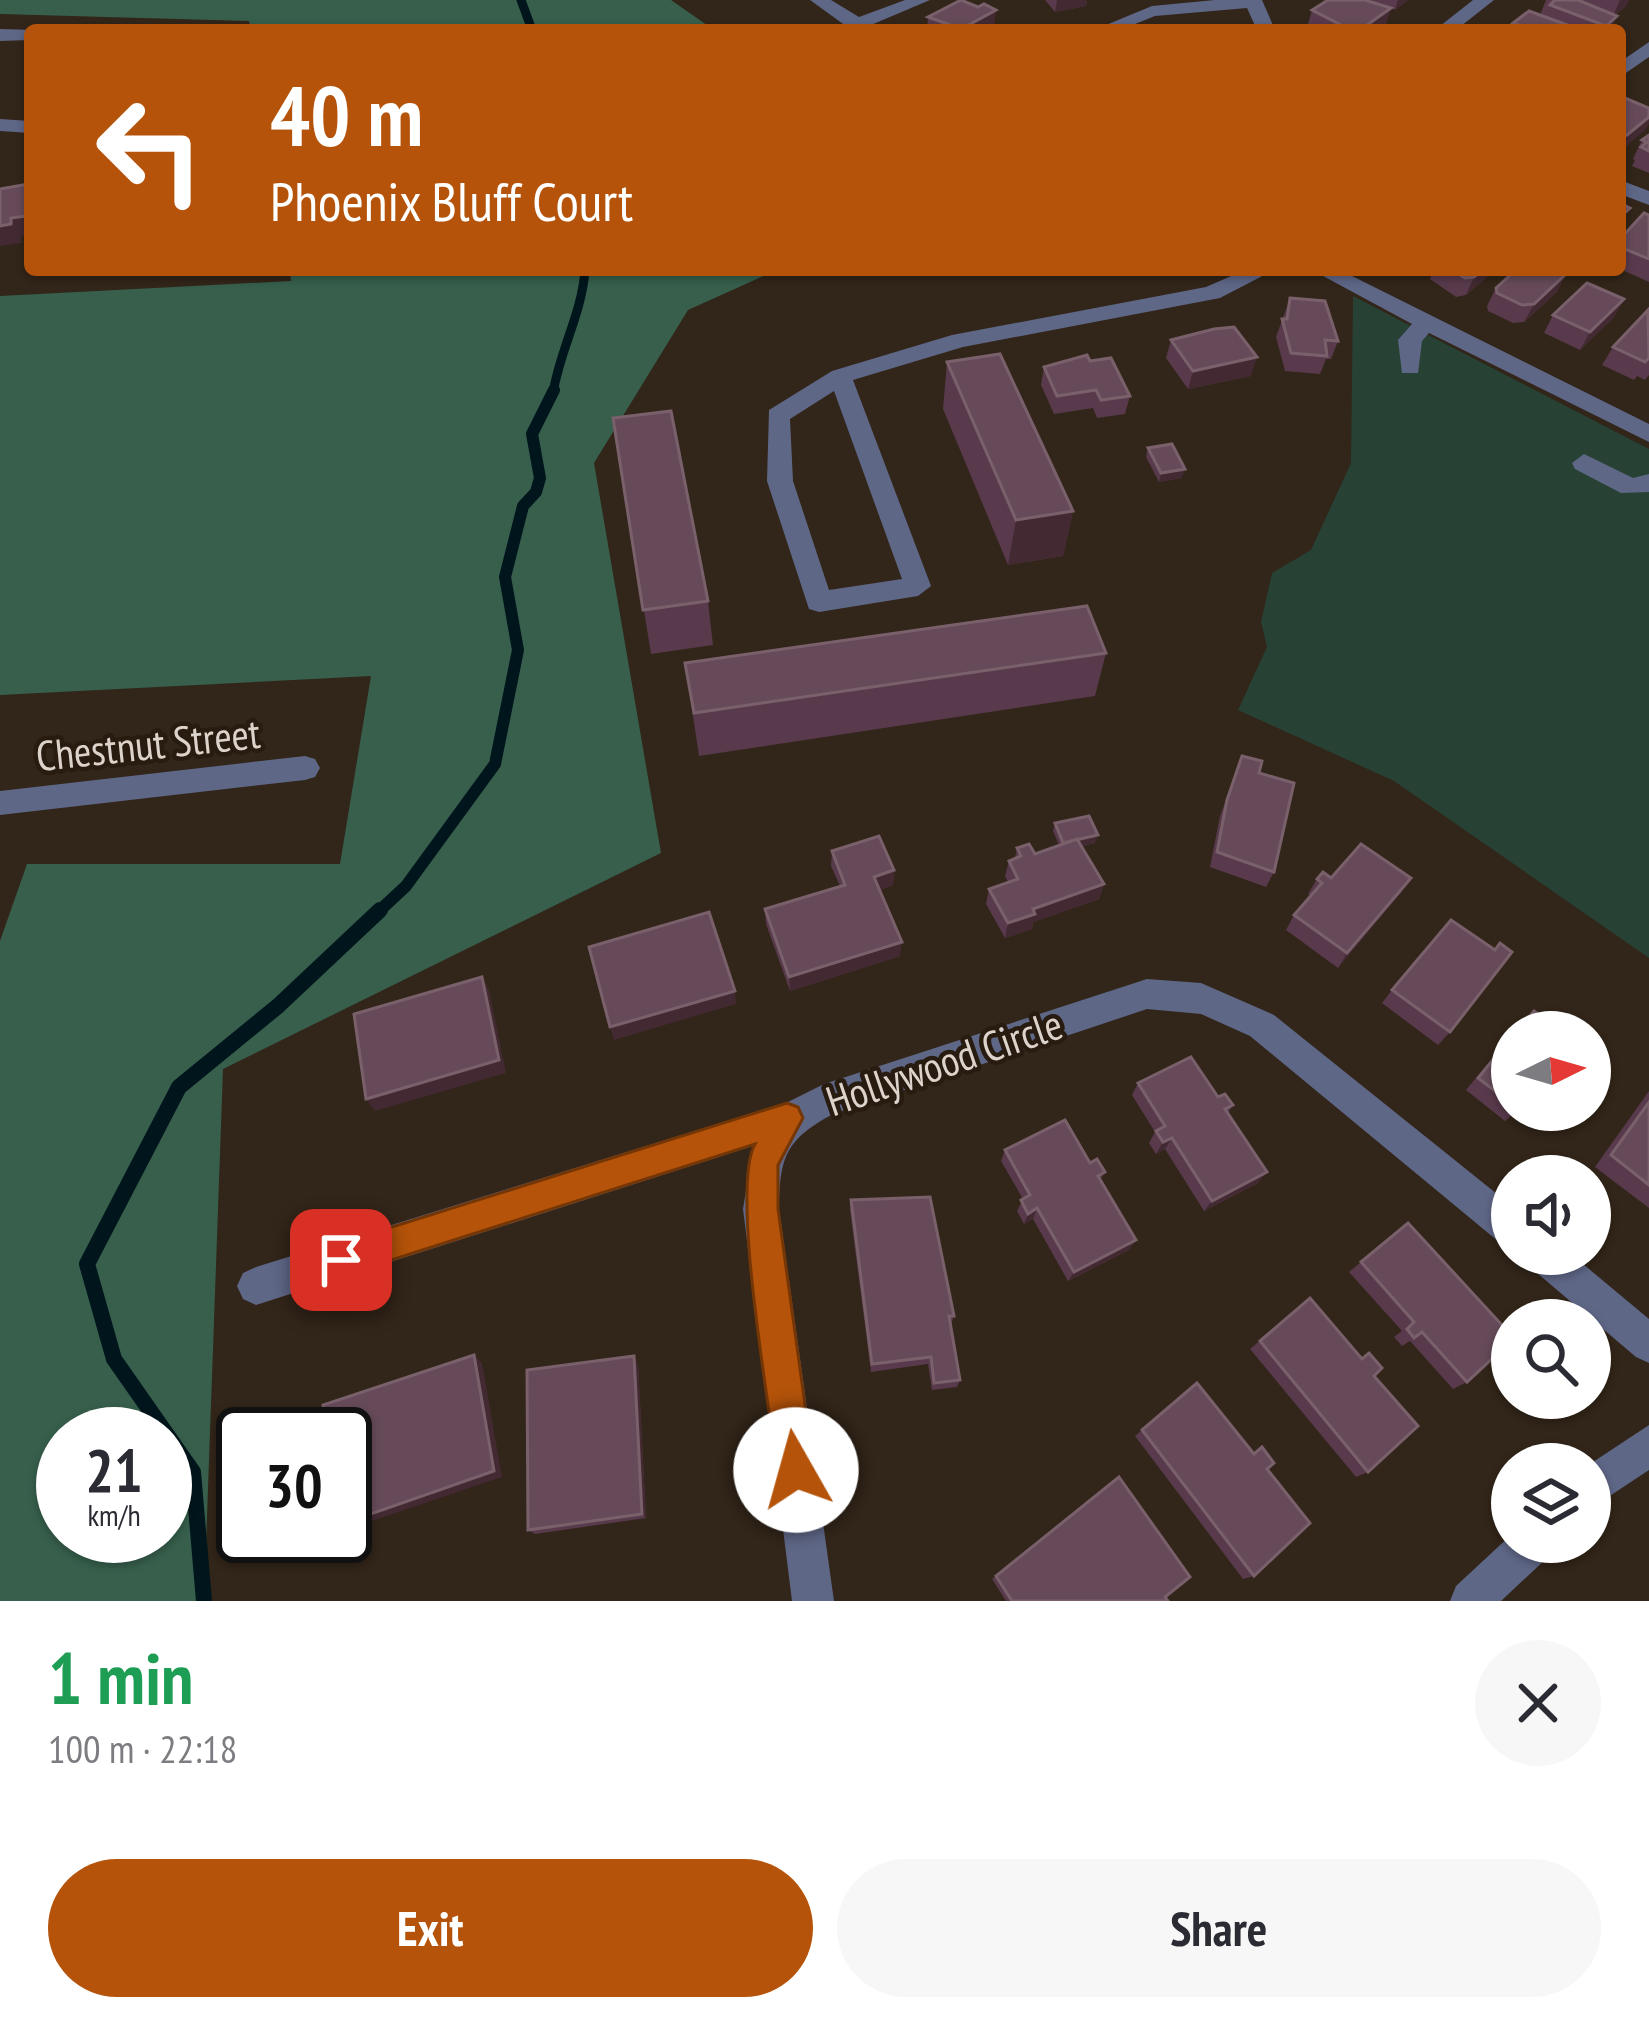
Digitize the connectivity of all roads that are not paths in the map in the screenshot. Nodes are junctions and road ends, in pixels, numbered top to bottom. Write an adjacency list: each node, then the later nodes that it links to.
1 (819, 0): 5 (street)
2 (921, 0): 6 (street)
3 (1485, 0): 8 (street)
4 (1253, 1): 7 (street)
5 (856, 24)
6 (868, 24)
7 (1118, 24)
8 (1452, 24)
9 (1250, 276): 13 (street)
10 (1335, 276): 11 (street)
11 (1426, 322): 12 (street); 14 (street)
12 (1410, 368)
13 (839, 376): 13 (street)
14 (1649, 434)
15 (1583, 463): 16 (street)
16 (1649, 483)
17 (305, 768): 18 (street, Chestnut Street)
18 (0, 802)
19 (787, 1118): 20 (street, Hollywood Circle); 22 (street); 27 (street, Hollywood Circle)
20 (1491, 1212)
21 (1568, 1275): 23 (street)
22 (256, 1286)
23 (1649, 1344)
24 (1649, 1445): 25 (street)
25 (1611, 1474)
26 (1511, 1563): 28 (street)
27 (813, 1601)
28 (1471, 1601)

